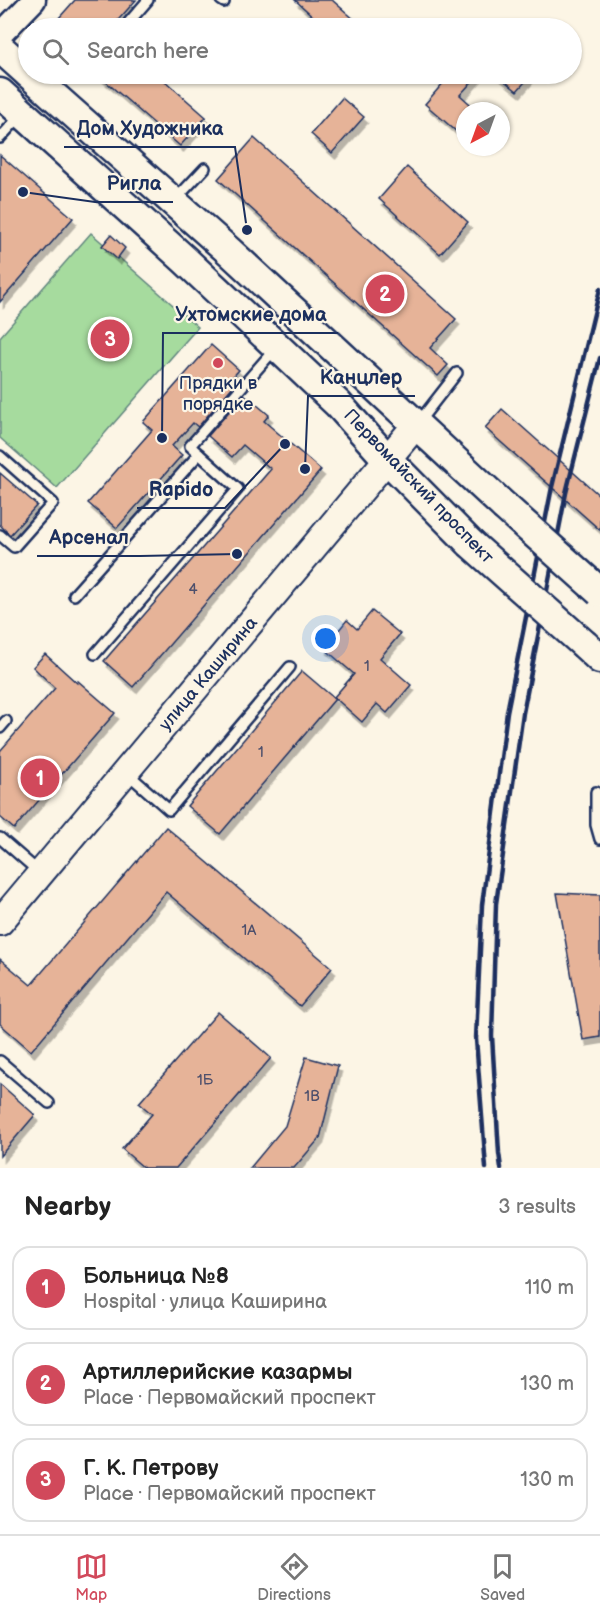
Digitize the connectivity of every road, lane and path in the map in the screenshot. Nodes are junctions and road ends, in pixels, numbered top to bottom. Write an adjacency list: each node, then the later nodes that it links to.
1 (34, 0): 4 (street)
2 (148, 0): 3 (lane)
3 (132, 18)
4 (0, 35)
5 (0, 48): 6 (main road)
6 (18, 64)
7 (41, 84): 12 (main road)
8 (0, 93): 9 (main road, Первомайский проспект)
9 (22, 114): 10 (lane); 13 (main road, Первомайский проспект)
10 (0, 138)
11 (205, 168): 12 (lane)
12 (174, 202): 15 (main road)
13 (276, 348): 16 (lane); 18 (main road, Первомайский проспект)
14 (456, 373): 15 (lane)
15 (415, 426): 18 (main road, улица Каширина); 20 (main road, bridge)
16 (199, 454): 21 (lane); 23 (lane)
17 (0, 456): 19 (lane)
18 (387, 459): 22 (main road, Первомайский проспект, bridge); 25 (main road, улица Каширина)
19 (0, 534)
20 (600, 592)
21 (74, 595)
22 (593, 652)
23 (95, 654)
24 (290, 668): 25 (lane)
25 (125, 772): 29 (main road, улица Каширина)
26 (596, 792): 28 (lane)
27 (0, 838): 29 (lane)
28 (600, 839)
29 (41, 874): 30 (main road, улица Каширина)
30 (0, 922)
31 (0, 1061): 32 (lane)
32 (49, 1103)

